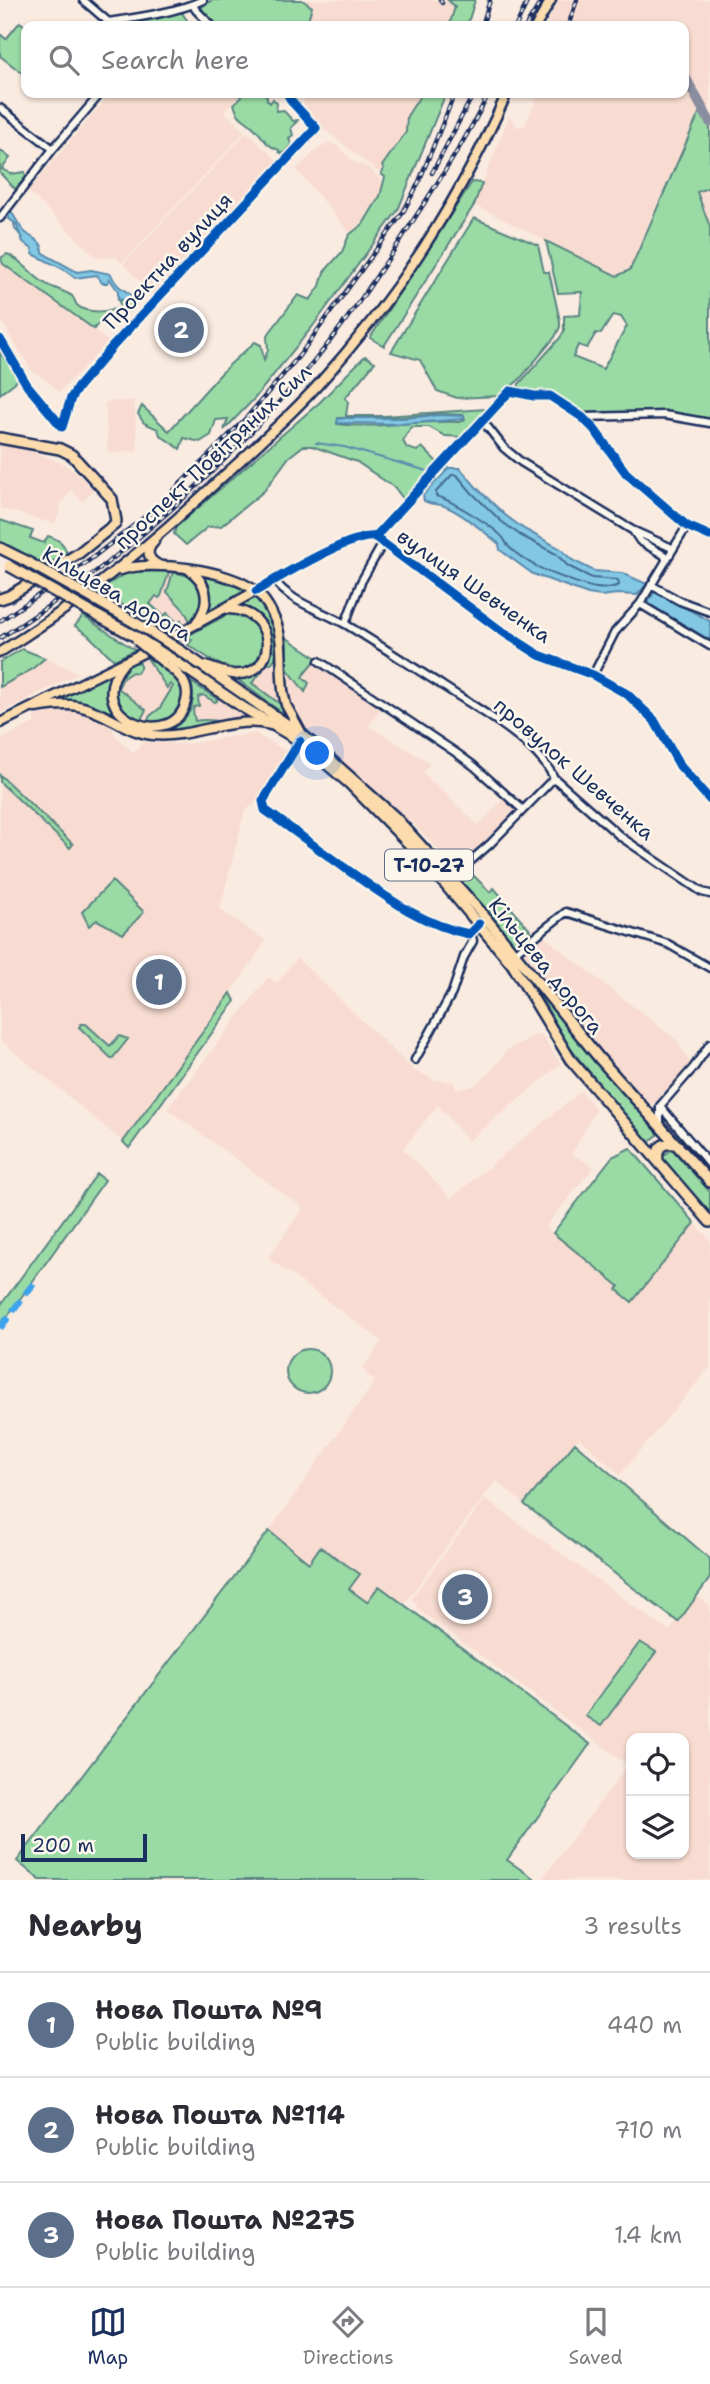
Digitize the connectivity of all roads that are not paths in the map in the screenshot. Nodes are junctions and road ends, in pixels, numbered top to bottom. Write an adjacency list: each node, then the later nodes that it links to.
1 (83, 0): 5 (street)
2 (203, 0): 4 (street)
3 (551, 0): 8 (main road)
4 (193, 5): 6 (street); 7 (street)
5 (108, 21)
6 (123, 21)
7 (207, 21)
8 (539, 21)
9 (97, 98): 13 (street)
10 (290, 98): 15 (street, Проектна вулиця)
11 (505, 98): 21 (main road, проспект Повітряних Сил)
12 (0, 108): 13 (street)
13 (53, 149): 14 (street)
14 (4, 213)
15 (0, 339)
16 (582, 417): 17 (street); 18 (street); 20 (street)
17 (482, 420): 22 (street); 24 (street)
18 (710, 423)
19 (0, 438): 36 (highway)
20 (687, 526): 23 (street); 27 (street)
21 (169, 527): 30 (main road); 32 (main road, проспект Повітряних Сил)
22 (632, 530): 27 (street); 28 (street)
23 (710, 536)
24 (375, 537): 25 (street, вулиця Шевченка); 33 (street, вулиця Шевченка)
25 (383, 544): 40 (street); 48 (street, вулиця Шевченка)
26 (0, 548): 47 (highway, Кільцева дорога / Т-10-27, bridge)
27 (671, 548): 28 (street)
28 (666, 559): 34 (street)
29 (4, 564): 44 (highway, Кільцева дорога / Т-10-27, bridge)
30 (162, 566): 31 (main road); 32 (main road)
31 (186, 568): 35 (main road); 41 (main road)
32 (113, 573): 43 (main road, проспект Повітряних Сил)
33 (274, 580): 35 (street, вулиця Шевченка); 40 (street, провулок Шевченка)
34 (649, 590): 37 (street); 39 (street)
35 (256, 591): 38 (main road, вулиця Шевченка); 52 (main road)
36 (0, 598)
37 (640, 604): 42 (street); 48 (street)
38 (225, 610): 41 (main road, вулиця Шевченка); 47 (main road)
39 (710, 612)
40 (345, 624): 53 (street, провулок Шевченка)
41 (191, 628): 45 (main road, вулиця Шевченка)
42 (710, 646)
43 (0, 652)
44 (167, 660): 45 (main road); 51 (highway, Кільцева дорога / Т-10-27)
45 (126, 661): 49 (main road, вулиця Шевченка)
46 (319, 662): 55 (street)
47 (202, 664): 52 (highway, Кільцева дорога / Т-10-27)
48 (593, 675): 54 (street, вулиця Шевченка)
49 (26, 710): 50 (main road, вулиця Шевченка); 51 (main road)
50 (0, 723)
51 (283, 730): 52 (highway, Кільцева дорога / Т-10-27)
52 (301, 738): 56 (highway, Кільцева дорога / Т-10-27); 58 (highway, Кільцева дорога / Т-10-27); 59 (street)
53 (554, 778): 55 (street); 57 (street, провулок Шевченка)
54 (710, 800)
55 (523, 810): 56 (street)
56 (451, 878): 60 (highway, Кільцева дорога / Т-10-27)
57 (710, 894)
58 (480, 924): 59 (street); 69 (highway, Кільцева дорога / Т-10-27)
59 (471, 932): 64 (street)
60 (513, 954): 61 (street); 66 (highway, Кільцева дорога / Т-10-27)
61 (710, 968)
62 (710, 1044): 63 (street)
63 (707, 1055): 65 (street)
64 (415, 1060)
65 (660, 1106): 66 (street); 67 (street); 70 (street)
66 (645, 1107): 67 (highway, Кільцева дорога / Т-10-27)
67 (660, 1124): 68 (highway, Кільцева дорога / Т-10-27)
68 (679, 1146): 69 (highway); 71 (highway, Кільцева дорога / Т-10-27)
69 (658, 1161): 72 (highway, Т-10-27)
70 (710, 1165)
71 (710, 1182)
72 (710, 1222)

